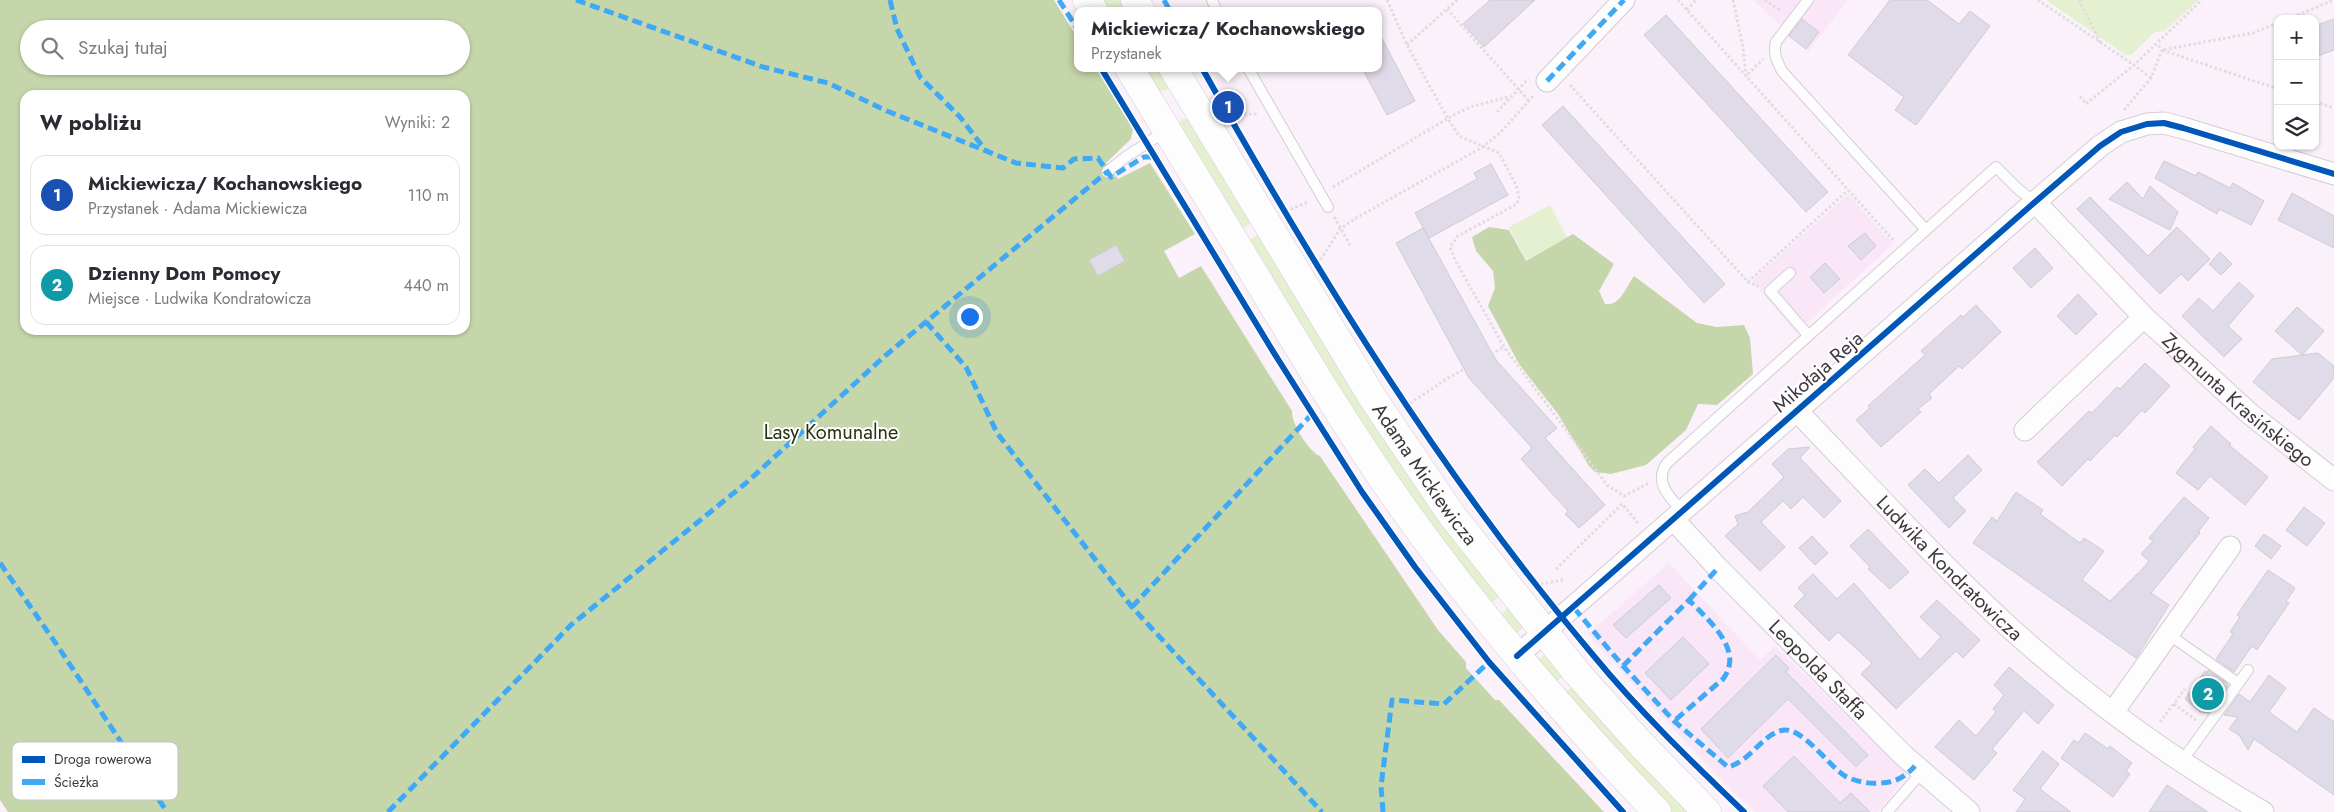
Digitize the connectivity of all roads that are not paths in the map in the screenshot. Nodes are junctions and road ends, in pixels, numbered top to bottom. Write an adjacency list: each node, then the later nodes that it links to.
1 (1624, 0): 6 (street)
2 (1808, 0): 13 (lane)
3 (1131, 72): 8 (street, Adama Mickiewicza)
4 (1175, 72): 7 (street, Adama Mickiewicza)
5 (1250, 72): 12 (lane)
6 (1552, 76)
7 (1190, 98): 8 (street); 22 (street, Adama Mickiewicza)
8 (1163, 123): 9 (lane); 24 (street, Adama Mickiewicza)
9 (1107, 172)
10 (2334, 174): 11 (street, Mikołaja Reja)
11 (2035, 202): 13 (lane); 15 (street, Zygmunta Krasińskiego); 17 (street, Mikołaja Reja)
12 (1328, 207)
13 (1926, 230): 16 (lane)
14 (1790, 273): 16 (lane)
15 (2144, 317): 18 (street, Zygmunta Krasińskiego); 19 (street, Zygmunta Krasińskiego)
16 (1808, 335): 20 (lane)
17 (1797, 411): 20 (street, Mikołaja Reja); 27 (street, Ludwika Kondratowicza)
18 (2025, 430)
19 (2334, 480)
20 (1678, 516): 22 (street, Mikołaja Reja); 29 (street, Leopolda Staffa)
21 (2230, 547): 23 (street)
22 (1544, 633): 24 (street, Mikołaja Reja); 31 (street, Adama Mickiewicza)
23 (2168, 634): 26 (lane); 27 (street)
24 (1517, 656): 30 (street, Adama Mickiewicza)
25 (2248, 670): 26 (lane)
26 (2238, 683): 28 (lane)
27 (2113, 712): 28 (street, Ludwika Kondratowicza)
28 (2182, 762): 34 (street, Ludwika Kondratowicza)
29 (1922, 772): 32 (lane); 33 (street, Leopolda Staffa)
30 (1657, 812)
31 (1707, 812)
32 (1887, 812)
33 (1969, 812)
34 (2262, 812)

